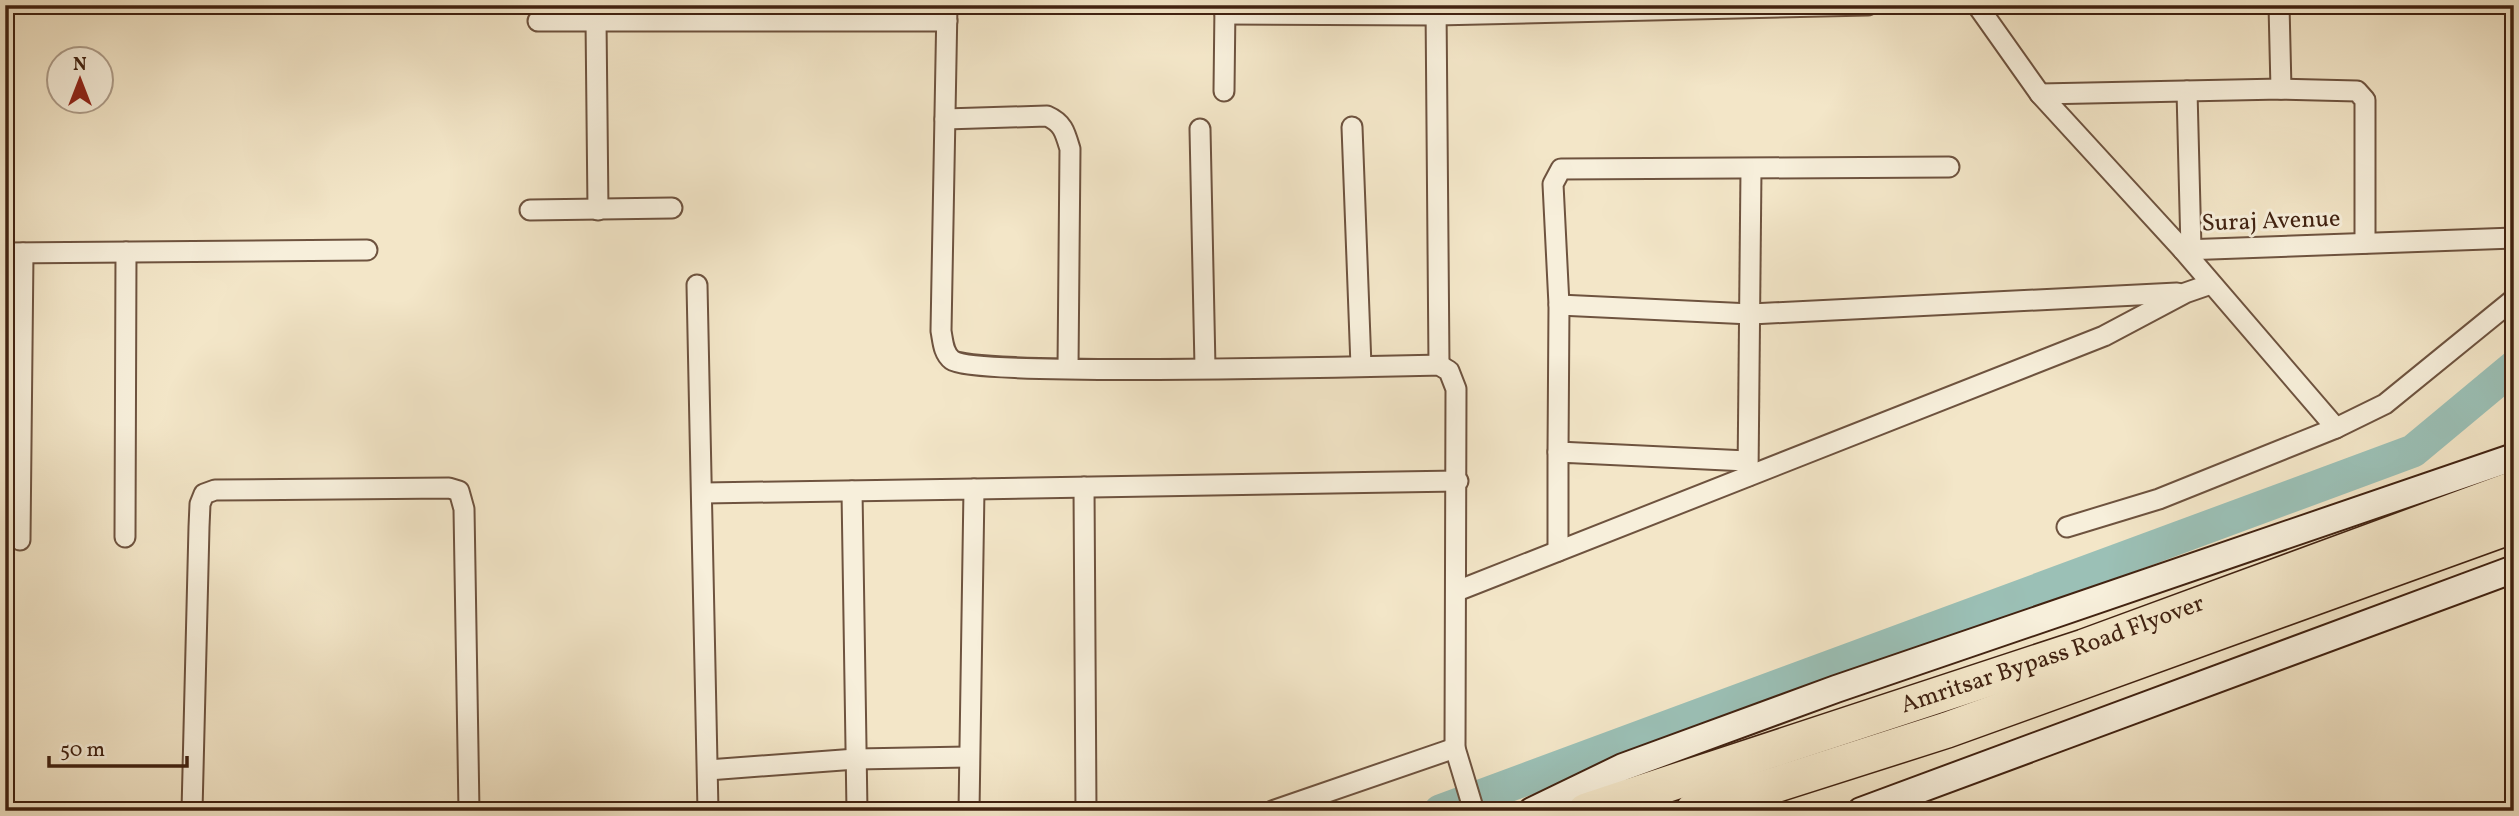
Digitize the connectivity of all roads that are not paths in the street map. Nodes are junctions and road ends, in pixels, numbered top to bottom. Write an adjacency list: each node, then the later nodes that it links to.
1 (1868, 5): 4 (street)
2 (1977, 5): 14 (street, Suraj Avenue)
3 (2279, 5): 11 (street)
4 (1592, 8): 6 (street)
5 (1225, 10): 6 (street); 12 (street)
6 (1436, 10): 35 (street)
7 (675, 12): 8 (street); 9 (street)
8 (947, 13): 15 (street)
9 (596, 20): 10 (street); 22 (street)
10 (538, 21)
11 (2281, 89): 13 (street); 24 (street)
12 (1224, 91)
13 (2186, 91): 14 (street); 26 (street)
14 (2040, 94): 26 (street, Suraj Avenue)
15 (945, 119): 38 (street); 38 (street)
16 (1352, 127): 36 (street)
17 (1200, 128): 37 (street)
18 (1949, 167): 19 (street)
19 (1751, 170): 33 (street); 34 (street)
20 (673, 208): 22 (street)
21 (530, 210): 22 (street)
22 (598, 210)
23 (2514, 238): 24 (street, Suraj Avenue)
24 (2365, 243): 26 (street, Suraj Avenue)
25 (367, 250): 27 (street)
26 (2187, 250): 29 (street)
27 (126, 252): 28 (street); 51 (street)
28 (14, 253): 52 (street)
29 (2211, 284): 31 (street); 39 (street)
30 (697, 285): 48 (street)
31 (2185, 293): 34 (street); 42 (street)
32 (2514, 299): 39 (street)
33 (1559, 305): 34 (street); 40 (street)
34 (1751, 314): 42 (street)
35 (1439, 365): 36 (street); 43 (street)
36 (1361, 366): 37 (street)
37 (1205, 367): 38 (street)
38 (1068, 368)
39 (2336, 428): 50 (street)
40 (1558, 452): 42 (street); 53 (street)
41 (2514, 457): 68 (street)
42 (1748, 468): 53 (street)
43 (1458, 481): 44 (street); 55 (street)
44 (1084, 487): 45 (street); 66 (street)
45 (974, 489): 47 (street); 57 (street)
46 (2514, 489): 69 (highway, Amritsar Bypass Road Flyover)
47 (852, 491): 48 (street); 58 (street)
48 (704, 493): 59 (street)
49 (2514, 525): 70 (highway, Amritsar Bypass Road Flyover)
50 (2067, 527)
51 (125, 537)
52 (20, 540)
53 (1558, 551): 55 (street)
54 (2514, 569): 71 (street)
55 (1457, 591): 56 (street)
56 (1455, 748): 60 (street); 67 (street)
57 (968, 757): 58 (street); 65 (street)
58 (856, 759): 59 (street); 64 (street)
59 (708, 770): 63 (street)
60 (1474, 810)
61 (192, 811): 62 (street)
62 (469, 811)
63 (708, 811)
64 (857, 811)
65 (969, 811)
66 (1086, 811)
67 (1272, 811)
68 (1532, 811)
69 (1586, 811)
70 (1693, 811)
71 (1861, 811)

